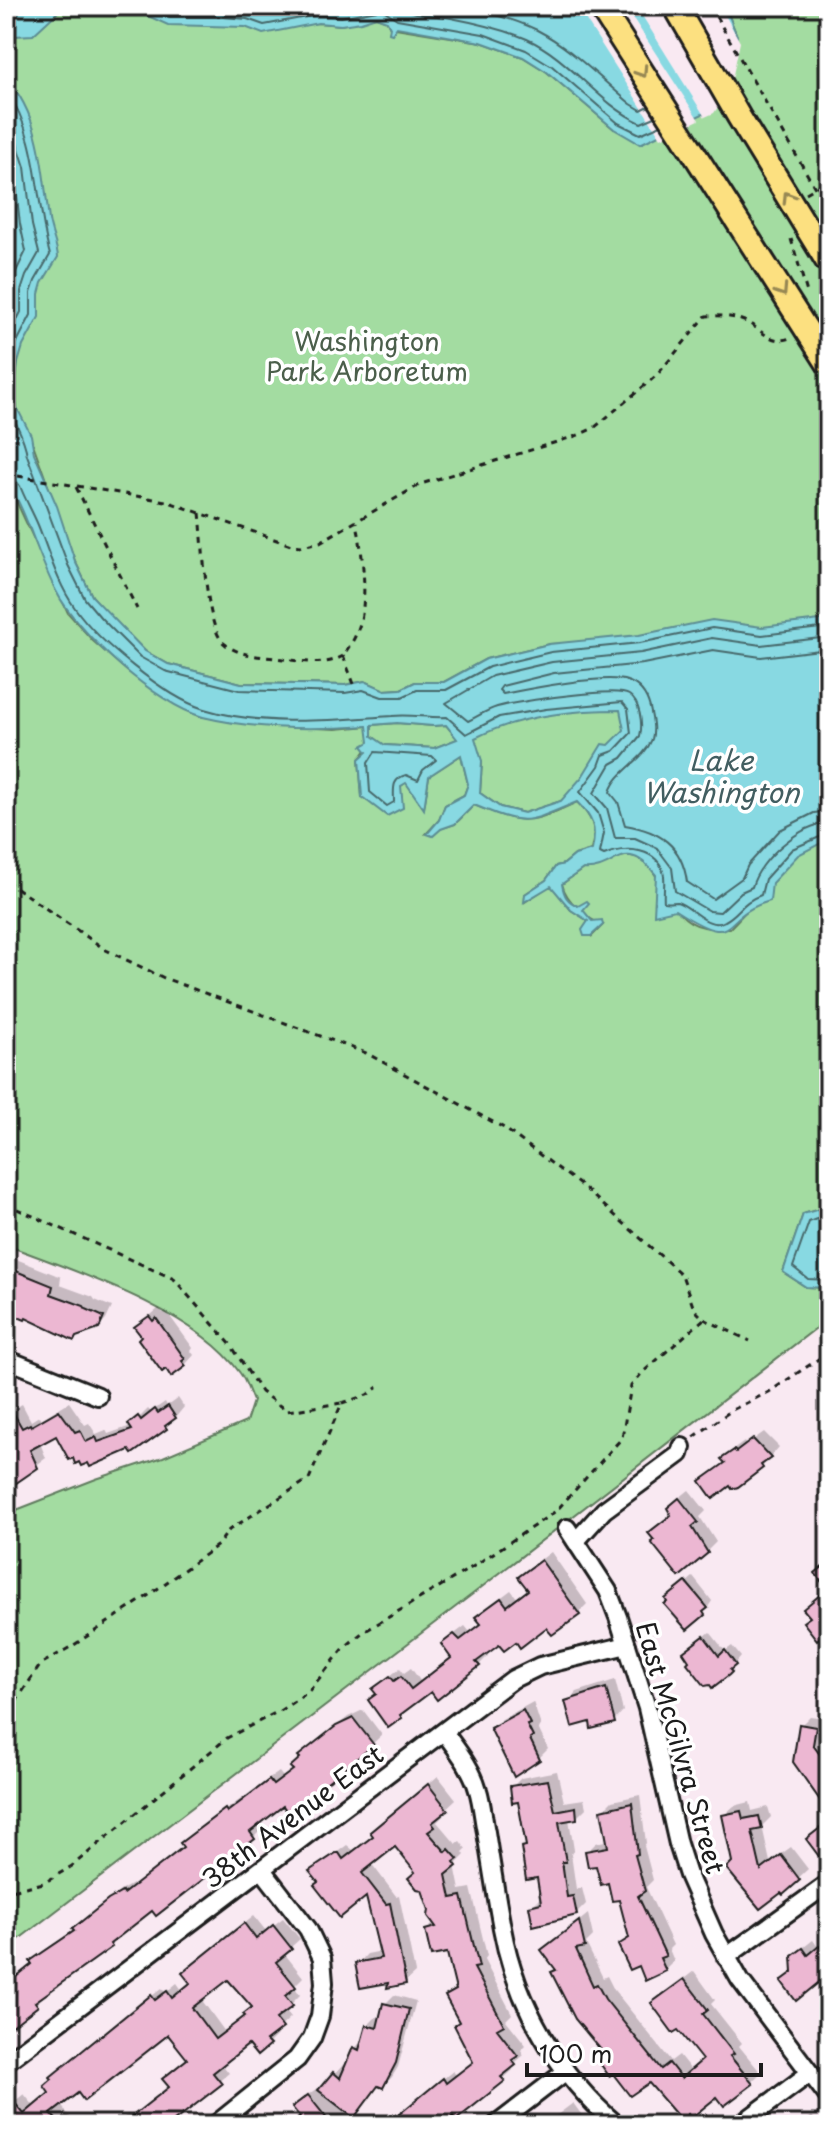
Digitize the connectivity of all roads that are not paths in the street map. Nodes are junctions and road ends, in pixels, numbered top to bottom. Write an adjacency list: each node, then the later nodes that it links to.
1 (600, 6): 4 (highway, one-way to 4, bridge)
2 (675, 6): 3 (highway, one-way to 2, bridge)
3 (829, 264)
4 (829, 365)
5 (14, 1362): 6 (street); 7 (street)
6 (6, 1375)
7 (98, 1396)
8 (682, 1447): 9 (street, East McGilvra Street)
9 (627, 1645): 10 (street, 38th Avenue East); 13 (street, East McGilvra Street)
10 (444, 1732): 11 (street, 38th Avenue East); 15 (street)
11 (263, 1871): 14 (street, 38th Avenue East); 18 (street)
12 (829, 1883): 13 (street)
13 (726, 1957): 16 (street, East McGilvra Street)
14 (6, 2062)
15 (565, 2072): 19 (street); 20 (street)
16 (810, 2073): 17 (street, East McGilvra Street); 21 (street)
17 (829, 2098)
18 (215, 2125)
19 (496, 2125)
20 (617, 2125)
21 (740, 2125)

